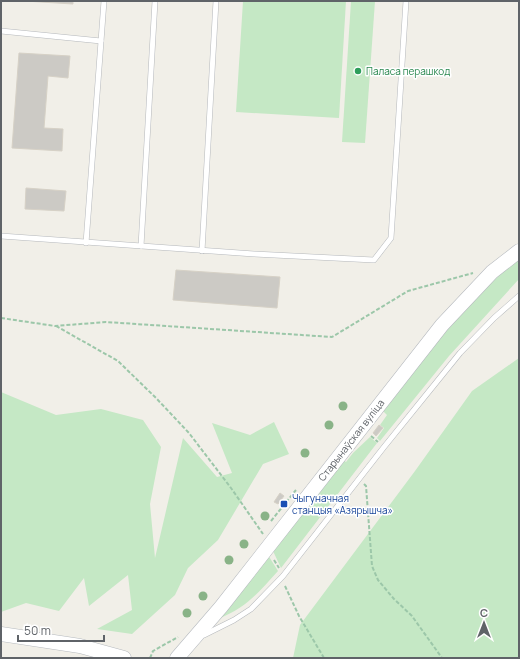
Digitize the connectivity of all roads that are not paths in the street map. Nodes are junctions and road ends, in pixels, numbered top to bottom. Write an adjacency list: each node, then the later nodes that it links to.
1 (104, 1): 6 (lane)
2 (155, 1): 9 (lane)
3 (216, 1): 10 (lane)
4 (406, 1): 10 (lane)
5 (1, 31): 6 (lane)
6 (101, 40): 8 (lane)
7 (1, 236): 8 (lane)
8 (86, 243): 9 (lane)
9 (140, 246): 10 (lane)
10 (202, 251)
11 (519, 251): 14 (main road, Старынаўская вуліца)
12 (519, 296): 14 (lane)
13 (1, 634): 15 (main road)
14 (194, 640): 16 (main road, Старынаўская вуліца)
15 (124, 658)
16 (177, 658)

